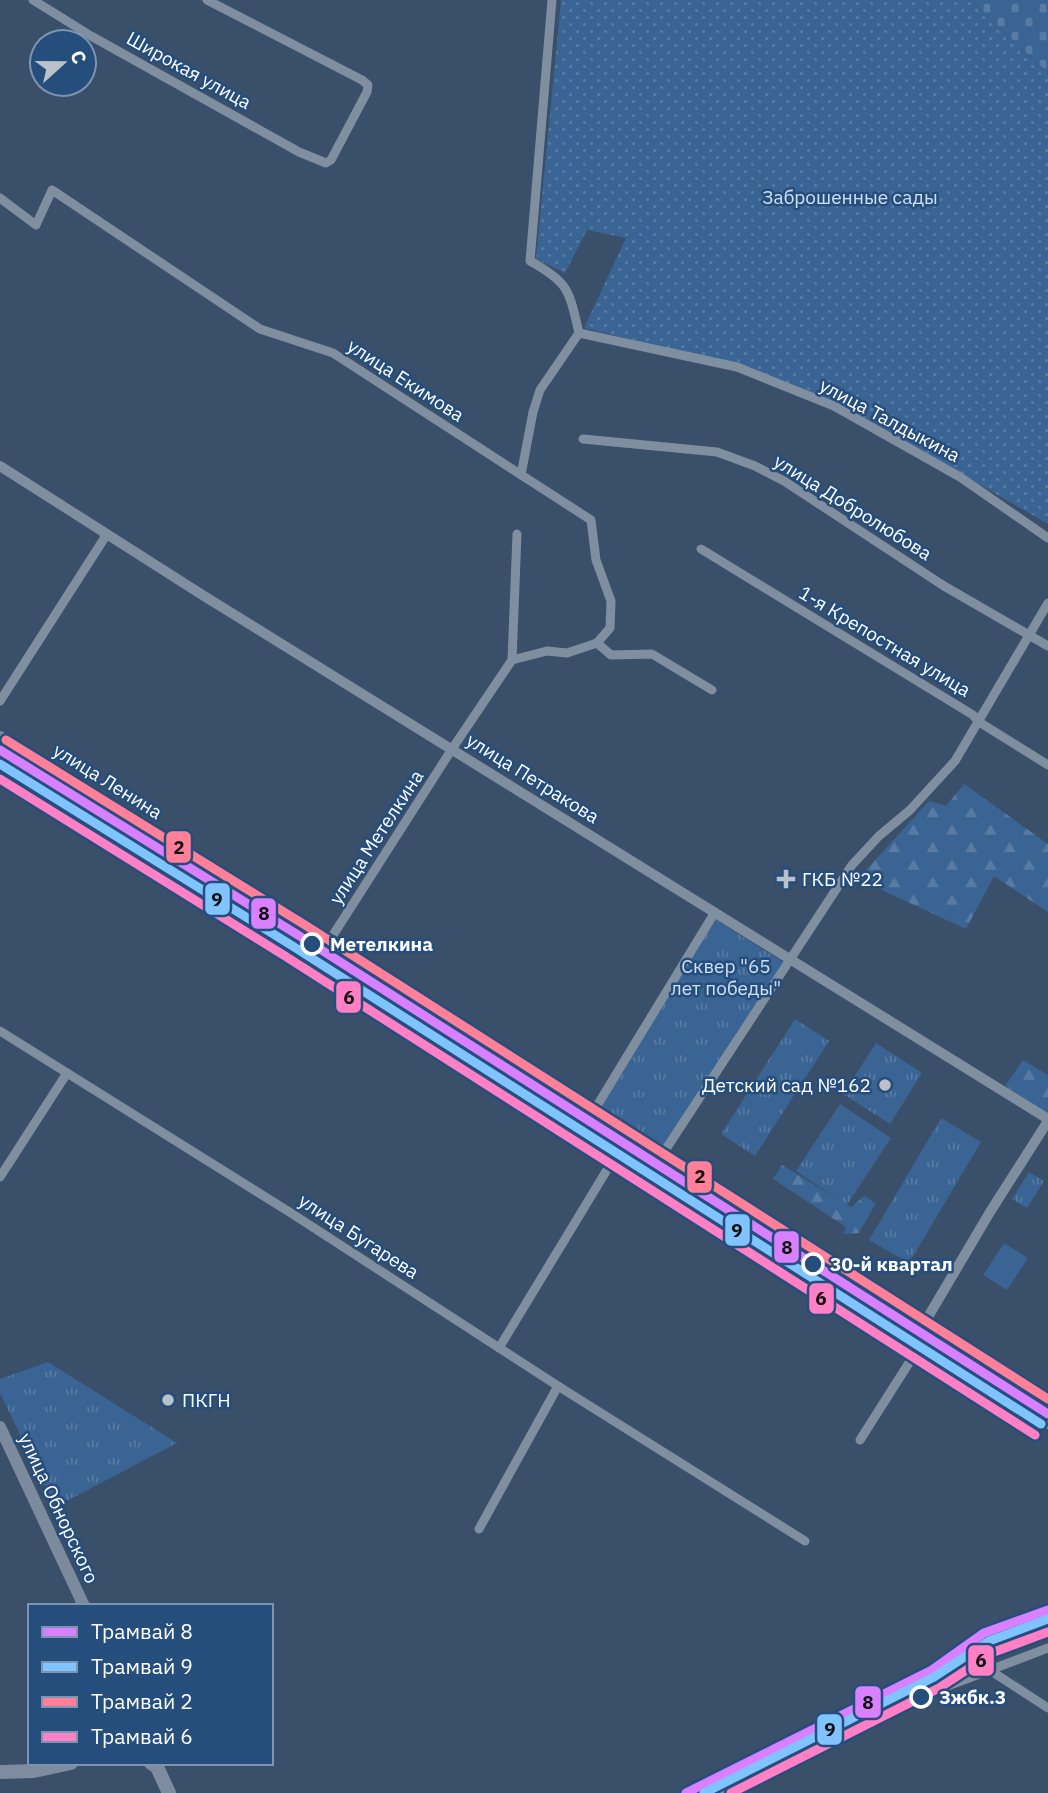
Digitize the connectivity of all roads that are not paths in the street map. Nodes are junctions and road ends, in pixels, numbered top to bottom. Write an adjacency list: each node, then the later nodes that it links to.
1 (33, 0): 2 (street, Широкая улица)
2 (207, 0)
3 (552, 0): 5 (street)
4 (0, 198): 8 (street, улица Екимова)
5 (579, 333): 8 (street); 11 (street, улица Талдыкина)
6 (583, 439): 14 (street, улица Добролюбова)
7 (0, 467): 9 (street, улица Петракова)
8 (521, 475): 15 (street, улица Екимова)
9 (107, 534): 19 (street); 22 (street, улица Петракова)
10 (517, 534): 17 (street)
11 (1048, 538)
12 (701, 549): 20 (street, 1-я Крепостная улица)
13 (1048, 603): 14 (street)
14 (1027, 635): 16 (street, улица Добролюбова); 20 (street)
15 (597, 643): 17 (street); 18 (street)
16 (1048, 646)
17 (512, 660): 22 (street, улица Метелкина)
18 (712, 690)
19 (0, 701)
20 (979, 722): 24 (street, 1-я Крепостная улица); 27 (street)
21 (0, 737): 26 (main road, улица Ленина)
22 (452, 749): 25 (street, улица Петракова); 26 (street, улица Метелкина)
23 (0, 760): 32 (main road, улица Ленина)
24 (1048, 765)
25 (715, 912): 27 (street, улица Петракова); 30 (street)
26 (328, 943): 30 (main road, улица Ленина)
27 (790, 959): 31 (street, улица Петракова); 34 (street)
28 (0, 1031): 29 (street, улица Бугарева)
29 (67, 1073): 35 (street); 38 (street, улица Бугарева)
30 (594, 1111): 32 (street); 34 (main road, улица Ленина)
31 (1048, 1120): 36 (street)
32 (584, 1127): 33 (main road, улица Ленина)
33 (619, 1150): 37 (main road, улица Ленина); 38 (street)
34 (662, 1156): 36 (main road, улица Ленина)
35 (0, 1177)
36 (925, 1321): 37 (street); 40 (main road, улица Ленина)
37 (915, 1339): 41 (main road, улица Ленина); 43 (street)
38 (499, 1348): 39 (street, улица Бугарева)
39 (558, 1386): 44 (street); 45 (street, улица Бугарева)
40 (1048, 1398)
41 (1048, 1423)
42 (0, 1427): 46 (main road, улица Обнорского)
43 (860, 1440)
44 (479, 1529)
45 (805, 1541)
46 (83, 1604)
47 (1048, 1648): 48 (street)
48 (988, 1669): 49 (street); 54 (street)
49 (1048, 1708)
50 (62, 1765): 52 (main road)
51 (155, 1765): 53 (main road)
52 (0, 1772)
53 (169, 1793)
54 (721, 1793)

